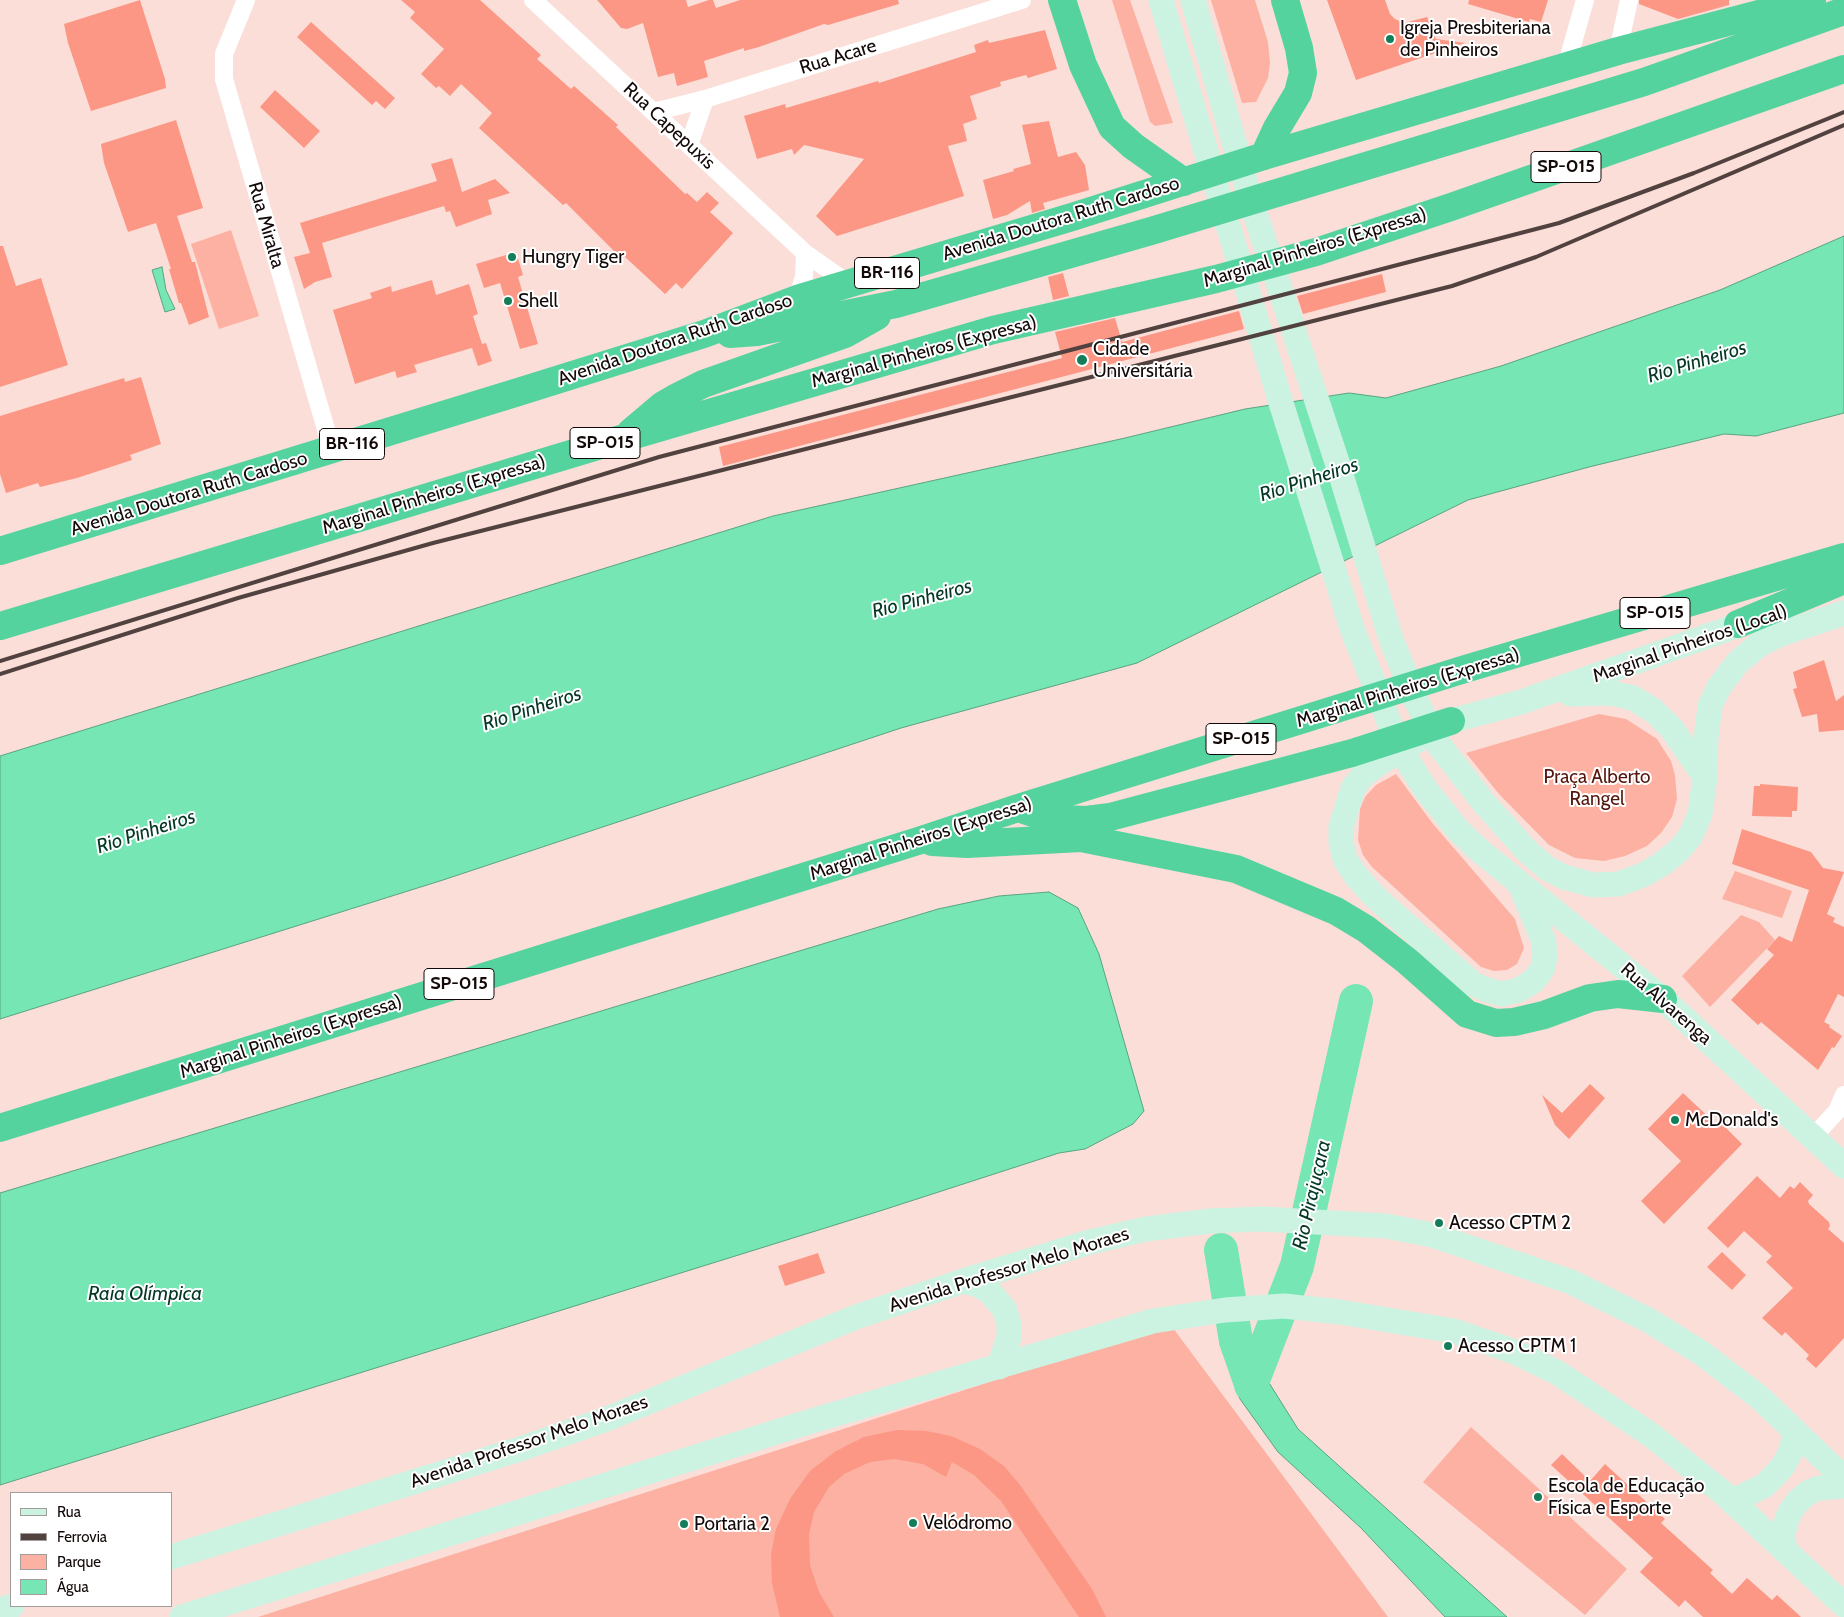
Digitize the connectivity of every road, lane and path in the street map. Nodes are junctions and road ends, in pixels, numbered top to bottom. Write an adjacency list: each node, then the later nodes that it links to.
1 (246, 0): 26 (street, Rua Miralta)
2 (533, 0): 16 (street, Rua Capepuxis)
3 (1022, 0): 15 (street, Rua Acare)
4 (1062, 0): 19 (highway)
5 (1161, 0): 39 (main road, Rua Alvarenga)
6 (1193, 0): 36 (main road)
7 (1285, 0): 18 (highway)
8 (1585, 0): 13 (street)
9 (1629, 0): 12 (street)
10 (1812, 0): 12 (highway, Avenida Doutora Ruth Cardoso)
11 (1844, 11): 23 (highway)
12 (1618, 51): 13 (highway, Avenida Doutora Ruth Cardoso)
13 (1566, 67): 18 (highway, Avenida Doutora Ruth Cardoso)
14 (1844, 68): 25 (highway, Marginal Pinheiros (Expressa) / SP-015)
15 (705, 99): 16 (street, Rua Acare); 17 (street)
16 (654, 112): 17 (street, Rua Capepuxis)
17 (690, 145): 20 (street, Rua Capepuxis)
18 (1264, 156): 19 (highway, Avenida Doutora Ruth Cardoso / BR-116)
19 (1184, 182): 21 (highway, Avenida Doutora Ruth Cardoso / BR-116)
20 (805, 253): 21 (street, Rua Capepuxis); 22 (street)
21 (849, 284): 22 (highway, Avenida Doutora Ruth Cardoso / BR-116)
22 (797, 299): 24 (highway, Avenida Doutora Ruth Cardoso / BR-116)
23 (896, 304): 24 (highway); 25 (highway)
24 (704, 334): 26 (highway, Avenida Doutora Ruth Cardoso / BR-116)
25 (624, 438): 33 (highway, Marginal Pinheiros (Expressa) / SP-015)
26 (332, 450): 27 (highway, Avenida Doutora Ruth Cardoso / BR-116)
27 (0, 551)
28 (1844, 557): 37 (highway, Marginal Pinheiros (Expressa) / SP-015)
29 (1844, 580): 32 (highway)
30 (1844, 594): 32 (main road, Marginal Pinheiros (Local))
31 (1844, 613): 36 (main road)
32 (1738, 624): 34 (main road, Marginal Pinheiros (Local))
33 (0, 626)
34 (1521, 702): 35 (main road, Marginal Pinheiros (Local)); 36 (main road)
35 (1451, 722): 37 (highway); 39 (main road, Marginal Pinheiros (Local))
36 (1705, 777)
37 (1018, 808): 38 (highway, Marginal Pinheiros (Expressa) / SP-015)
38 (918, 841): 40 (highway); 42 (highway, Marginal Pinheiros (Expressa) / SP-015)
39 (1520, 884): 40 (main road, Rua Alvarenga)
40 (1663, 999): 43 (main road, Rua Alvarenga)
41 (1844, 1095): 43 (street)
42 (0, 1128)
43 (1813, 1137): 44 (main road, Rua Alvarenga)
44 (1844, 1166)
45 (963, 1281): 46 (main road); 47 (main road, Avenida Professor Melo Moraes); 52 (main road, Avenida Professor Melo Moraes)
46 (999, 1367): 50 (main road); 54 (main road)
47 (1796, 1432): 48 (main road, Avenida Professor Melo Moraes); 50 (main road)
48 (1844, 1478)
49 (1844, 1486): 51 (main road)
50 (1732, 1501): 51 (main road)
51 (1785, 1550): 53 (main road)
52 (172, 1557)
53 (1844, 1605)
54 (182, 1617)

